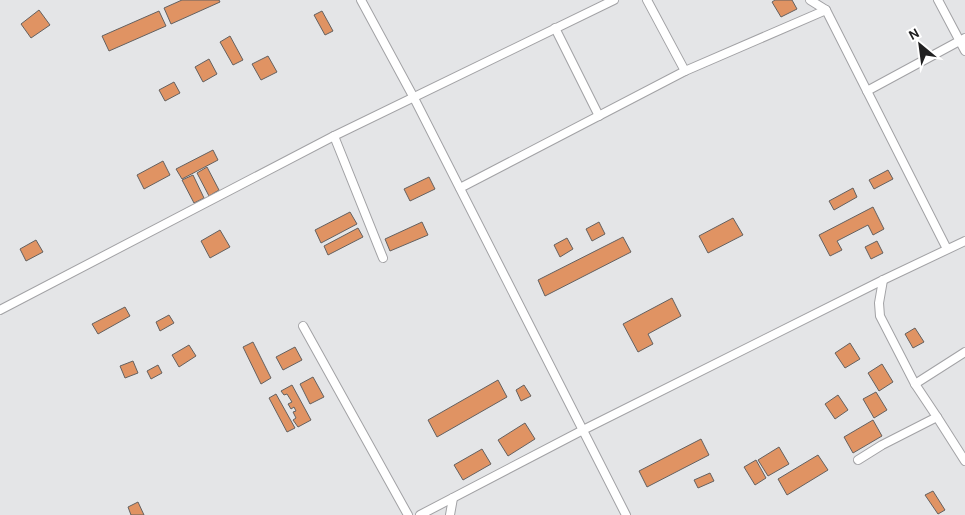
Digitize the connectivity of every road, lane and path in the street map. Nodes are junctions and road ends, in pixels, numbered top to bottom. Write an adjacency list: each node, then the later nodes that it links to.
1 (361, 0): 12 (street)
2 (614, 0): 7 (street)
3 (647, 0): 10 (street)
4 (810, 0): 6 (street)
5 (938, 0): 8 (street)
6 (826, 10): 10 (street); 11 (street)
7 (555, 28): 12 (street); 13 (street)
8 (962, 39): 9 (street); 11 (street)
9 (965, 51)
10 (685, 71): 13 (street)
11 (867, 92): 17 (street)
12 (414, 98): 14 (street); 15 (street)
13 (599, 116): 15 (street)
14 (334, 136): 18 (street); 20 (street)
15 (460, 188): 25 (street)
16 (965, 241): 17 (street)
17 (947, 249): 19 (street)
18 (383, 258)
19 (883, 280): 23 (street); 25 (street)
20 (0, 310)
21 (303, 326): 29 (street)
22 (965, 352): 23 (street)
23 (915, 384): 24 (street)
24 (937, 417): 26 (street); 27 (street)
25 (584, 430): 28 (street); 32 (street)
26 (858, 460)
27 (965, 461)
28 (453, 498): 30 (street); 31 (street)
29 (408, 515)
30 (420, 515)
31 (450, 515)
32 (626, 515)

